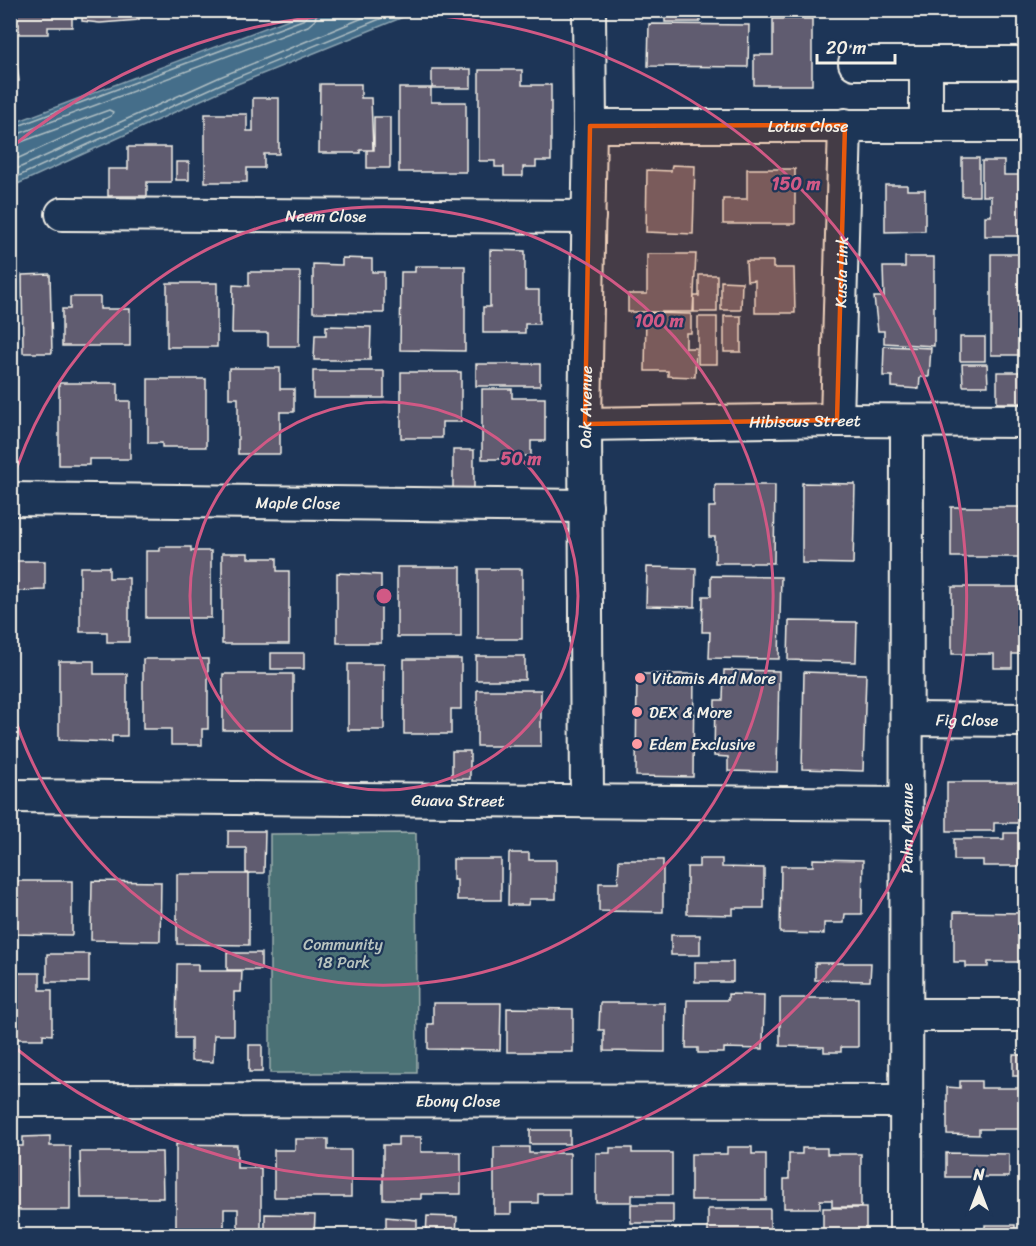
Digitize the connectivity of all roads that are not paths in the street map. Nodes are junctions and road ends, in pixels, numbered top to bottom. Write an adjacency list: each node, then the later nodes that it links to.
1 (588, 10): 7 (street, Oak Avenue)
2 (855, 63): 4 (street)
3 (1026, 63): 4 (street)
4 (926, 64): 6 (street)
5 (845, 125): 6 (street, Lotus Close); 7 (street, Lotus Close); 11 (street, Kusla Link)
6 (926, 125): 8 (street, Lotus Close)
7 (590, 126): 10 (street, Oak Avenue)
8 (1026, 126)
9 (62, 214): 10 (street, Neem Close)
10 (589, 218): 14 (street, Oak Avenue)
11 (837, 420): 13 (street, Hibiscus Street); 14 (street, Hibiscus Street)
12 (1026, 421): 13 (street, Hibiscus Street)
13 (907, 422): 17 (street, Palm Avenue)
14 (585, 424): 16 (street, Oak Avenue)
15 (10, 498): 16 (street, Maple Close)
16 (586, 506): 20 (street, Oak Avenue)
17 (907, 719): 18 (street, Fig Close); 21 (street, Palm Avenue)
18 (1026, 720)
19 (10, 796): 20 (street, Guava Street)
20 (587, 801): 21 (street, Guava Street)
21 (906, 804): 22 (street, Palm Avenue)
22 (908, 1015): 23 (street); 25 (street, Palm Avenue)
23 (1026, 1015)
24 (10, 1100): 25 (street, Ebony Close)
25 (906, 1101): 26 (street, Palm Avenue)
26 (906, 1236)

